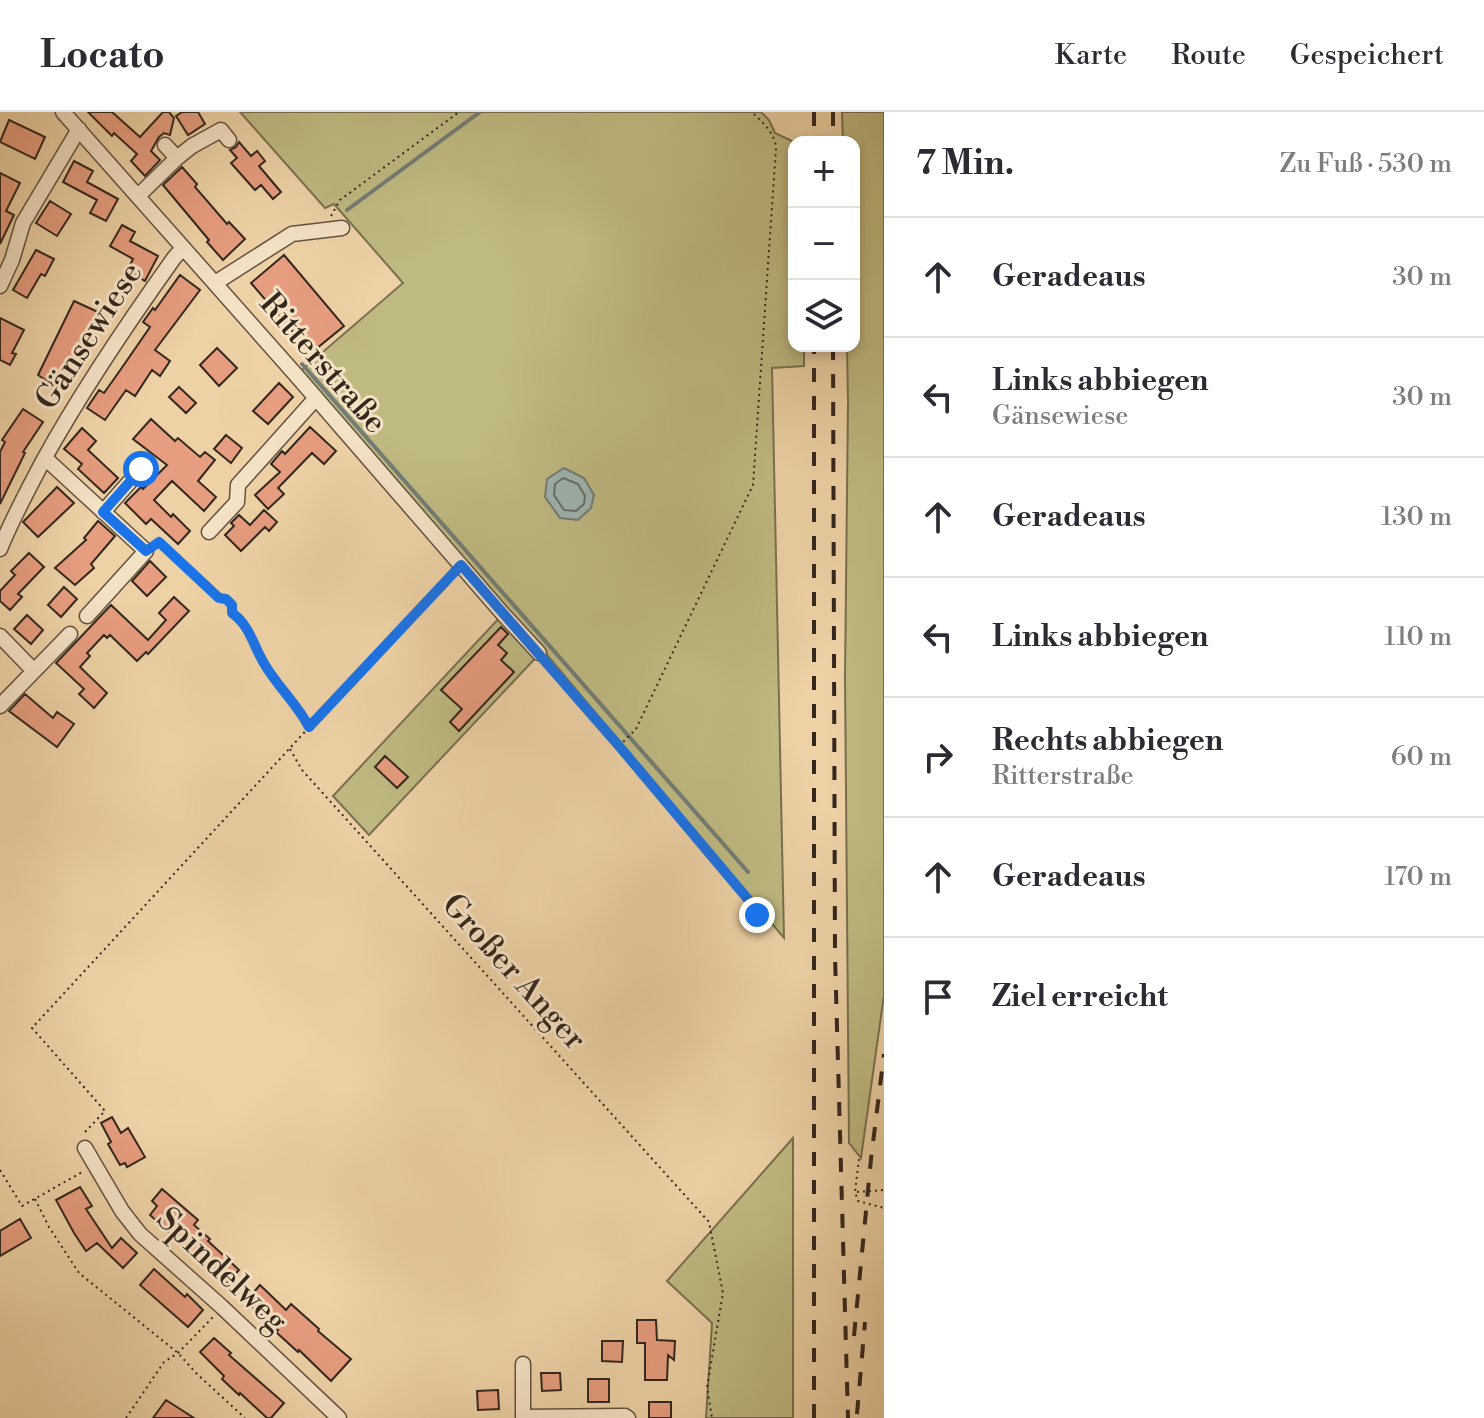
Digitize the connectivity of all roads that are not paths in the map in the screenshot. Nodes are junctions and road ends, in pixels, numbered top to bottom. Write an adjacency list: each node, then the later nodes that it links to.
1 (63, 112): 2 (street, Ritterstraße)
2 (79, 129): 6 (street, Ritterstraße); 10 (street)
3 (229, 140): 5 (street)
4 (165, 145): 5 (street)
5 (177, 158): 6 (street)
6 (138, 196): 8 (street, Ritterstraße)
7 (342, 228): 9 (street)
8 (183, 248): 9 (street, Ritterstraße); 12 (street, Gänsewiese)
9 (215, 283): 11 (street, Ritterstraße)
10 (0, 286)
11 (316, 398): 15 (street); 20 (street, Ritterstraße)
12 (45, 458): 14 (street, Gänsewiese); 16 (street, Gänsewiese)
13 (141, 469): 14 (street)
14 (103, 512): 17 (street, Gänsewiese)
15 (209, 532)
16 (0, 549)
17 (87, 616)
18 (70, 634): 21 (street)
19 (0, 636): 21 (street)
20 (539, 653)
21 (34, 671): 22 (street)
22 (0, 706)
23 (82, 1144): 25 (street, Spindelweg)
24 (523, 1364): 26 (street)
25 (324, 1405): 27 (street); 28 (street, Spindelweg)
26 (523, 1417): 29 (street)
27 (315, 1418)
28 (339, 1418)
29 (628, 1418)

